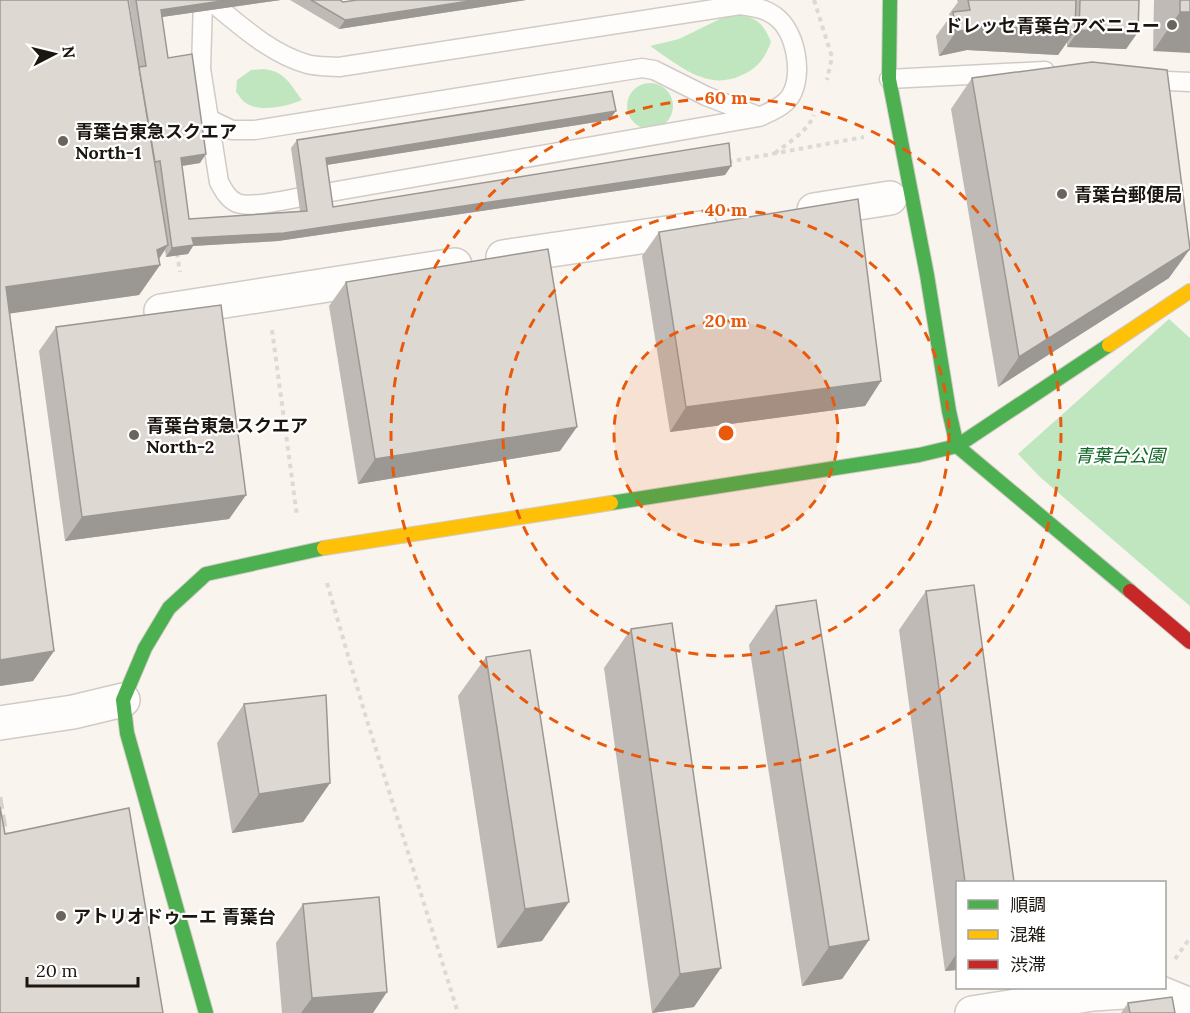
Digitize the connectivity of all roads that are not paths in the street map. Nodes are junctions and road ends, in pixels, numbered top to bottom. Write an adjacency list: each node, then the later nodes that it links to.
1 (203, 0): 9 (lane)
2 (209, 0): 8 (lane)
3 (890, 0): 6 (street)
4 (1059, 73): 6 (lane)
5 (1125, 78): 7 (lane)
6 (889, 79): 15 (street)
7 (1190, 82)
8 (759, 117): 9 (lane); 9 (lane)
9 (208, 119)
10 (890, 198): 11 (street)
11 (784, 215)
12 (725, 224): 14 (street)
13 (1190, 291): 15 (street)
14 (173, 309)
15 (957, 446): 16 (street); 17 (street)
16 (1190, 642)
17 (123, 700): 18 (street); 20 (street)
18 (0, 723)
19 (1190, 1005): 21 (street)
20 (206, 1013)
21 (972, 1013)

